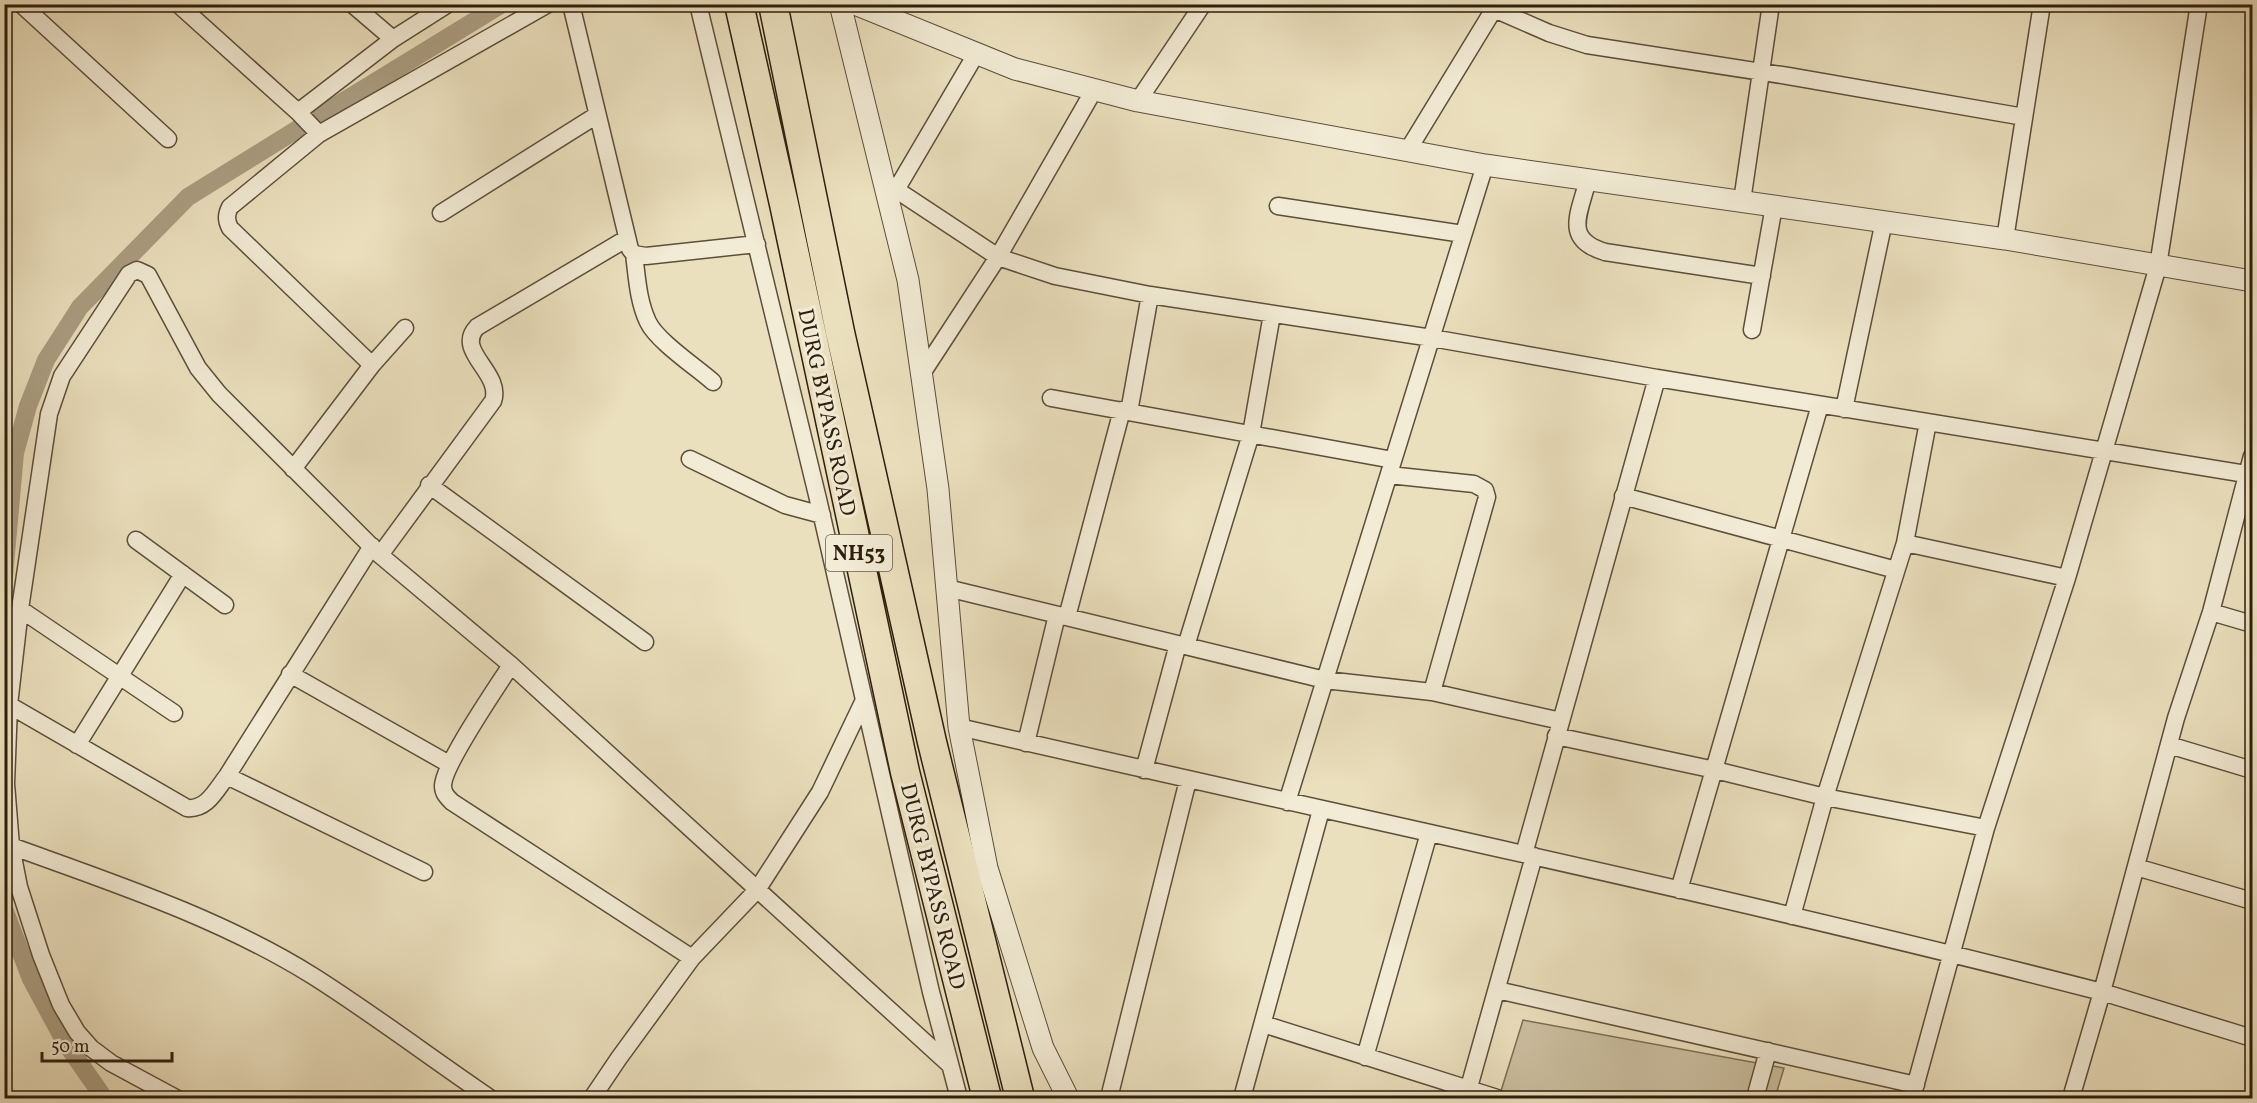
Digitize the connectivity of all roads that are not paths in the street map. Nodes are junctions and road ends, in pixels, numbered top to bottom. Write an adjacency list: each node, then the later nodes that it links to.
1 (21, 4): 26 (street)
2 (178, 4): 22 (street)
3 (352, 4): 17 (street)
4 (448, 4): 17 (street)
5 (548, 4): 25 (street)
6 (571, 4): 23 (street)
7 (698, 4): 38 (street)
8 (739, 4): 131 (highway, DURG BYPASS ROAD / NH53)
9 (773, 4): 132 (highway, DURG BYPASS ROAD / NH53)
10 (840, 4): 30 (street)
11 (855, 4): 18 (street)
12 (1203, 4): 21 (street)
13 (1771, 4): 19 (street)
14 (2199, 4): 41 (street)
15 (2040, 5): 24 (street)
16 (1495, 7): 19 (street); 27 (street)
17 (393, 39): 22 (street)
18 (976, 54): 20 (street); 30 (street)
19 (1761, 72): 24 (street); 31 (street)
20 (1094, 90): 21 (street); 40 (street)
21 (1138, 101): 27 (street)
22 (298, 112): 25 (street)
23 (597, 115): 34 (street); 39 (street)
24 (2024, 117): 37 (street)
25 (319, 134): 49 (street)
26 (168, 139)
27 (1408, 150): 28 (street)
28 (1485, 165): 29 (street); 36 (street)
29 (1588, 178): 31 (street); 42 (street)
30 (890, 185): 40 (street); 50 (street)
31 (1742, 201): 33 (street)
32 (1278, 206): 36 (street)
33 (1774, 206): 35 (street); 42 (street)
34 (441, 213)
35 (1884, 221): 37 (street); 55 (street)
36 (1463, 234): 48 (street)
37 (2005, 239): 41 (street)
38 (757, 244): 39 (street); 67 (street)
39 (630, 247): 52 (street); 65 (street)
40 (998, 257): 44 (street); 50 (street)
41 (2158, 266): 43 (street); 59 (street)
42 (1762, 276): 47 (street)
43 (2253, 281)
44 (1150, 295): 45 (street); 56 (street)
45 (1272, 314): 48 (street); 58 (street)
46 (405, 328): 49 (street)
47 (1752, 330)
48 (1431, 338): 51 (street); 62 (street)
49 (372, 365): 63 (street)
50 (921, 375): 75 (street)
51 (1657, 378): 54 (street); 66 (street)
52 (713, 382)
53 (1051, 398): 56 (street)
54 (1821, 405): 55 (street); 69 (street)
55 (1844, 408): 57 (street)
56 (1125, 411): 58 (street); 79 (street)
57 (1928, 422): 59 (street); 70 (street)
58 (1251, 434): 62 (street); 82 (street)
59 (2105, 451): 64 (street); 74 (street)
60 (2253, 456): 64 (street)
61 (690, 459): 67 (street)
62 (1391, 468): 86 (street); 87 (street)
63 (292, 469): 71 (street); 77 (street)
64 (2251, 475): 78 (street)
65 (429, 485): 71 (street); 81 (street)
66 (1623, 496): 69 (street); 92 (street)
67 (822, 515): 88 (street)
68 (136, 540): 73 (street)
69 (1782, 540): 72 (street); 99 (street)
70 (1905, 543): 72 (street); 74 (street)
71 (376, 551): 83 (street); 84 (street)
72 (1896, 570): 103 (street)
73 (183, 574): 76 (street); 85 (street)
74 (2067, 578): 106 (street)
75 (947, 588): 79 (street); 91 (street)
76 (225, 605)
77 (20, 609): 85 (street); 89 (street)
78 (2211, 612): 80 (street); 96 (street)
79 (1062, 616): 82 (street); 94 (street)
80 (2253, 624)
81 (645, 642)
82 (1182, 645): 86 (street); 98 (street)
83 (511, 665): 97 (street); 112 (street)
84 (290, 674): 97 (street); 101 (street)
85 (120, 676): 90 (street); 95 (street)
86 (1325, 680): 87 (street); 104 (street)
87 (1432, 692): 92 (street)
88 (864, 700): 112 (street); 124 (street)
89 (9, 705): 93 (street); 95 (street)
90 (174, 713)
91 (959, 728): 94 (street); 133 (street)
92 (1558, 729): 99 (street); 109 (street)
93 (6, 731): 108 (street)
94 (1026, 743): 98 (street)
95 (77, 745): 101 (street)
96 (2169, 745): 100 (street); 110 (street)
97 (449, 764): 117 (street)
98 (1144, 770): 102 (street)
99 (1715, 770): 103 (street); 113 (street)
100 (2253, 770)
101 (226, 776): 111 (street)
102 (1188, 780): 104 (street); 134 (street)
103 (1825, 797): 106 (street); 115 (street)
104 (1287, 802): 105 (street)
105 (1321, 810): 107 (street); 120 (street)
106 (1986, 828): 116 (street)
107 (1429, 833): 109 (street); 123 (street)
108 (11, 846): 127 (street); 128 (street)
109 (1529, 855): 113 (street); 118 (street)
110 (2136, 867): 114 (street); 119 (street)
111 (424, 872)
112 (757, 890): 117 (street); 124 (street)
113 (1679, 890): 115 (street)
114 (2253, 901)
115 (1792, 916): 116 (street)
116 (1953, 954): 119 (street); 125 (street)
117 (692, 958): 129 (street)
118 (1497, 990): 122 (street); 126 (street)
119 (2102, 992): 121 (street); 138 (street)
120 (1263, 1024): 123 (street); 135 (street)
121 (2253, 1038)
122 (1768, 1051): 125 (street); 137 (street)
123 (1365, 1057): 126 (street)
124 (950, 1065): 130 (street)
125 (1914, 1092)
126 (1467, 1094): 136 (street)
127 (176, 1098)
128 (490, 1098)
129 (592, 1098)
130 (959, 1098)
131 (987, 1098)
132 (1020, 1098)
133 (1068, 1098)
134 (1109, 1098)
135 (1242, 1098)
136 (1497, 1098)
137 (1755, 1098)
138 (2071, 1098)

